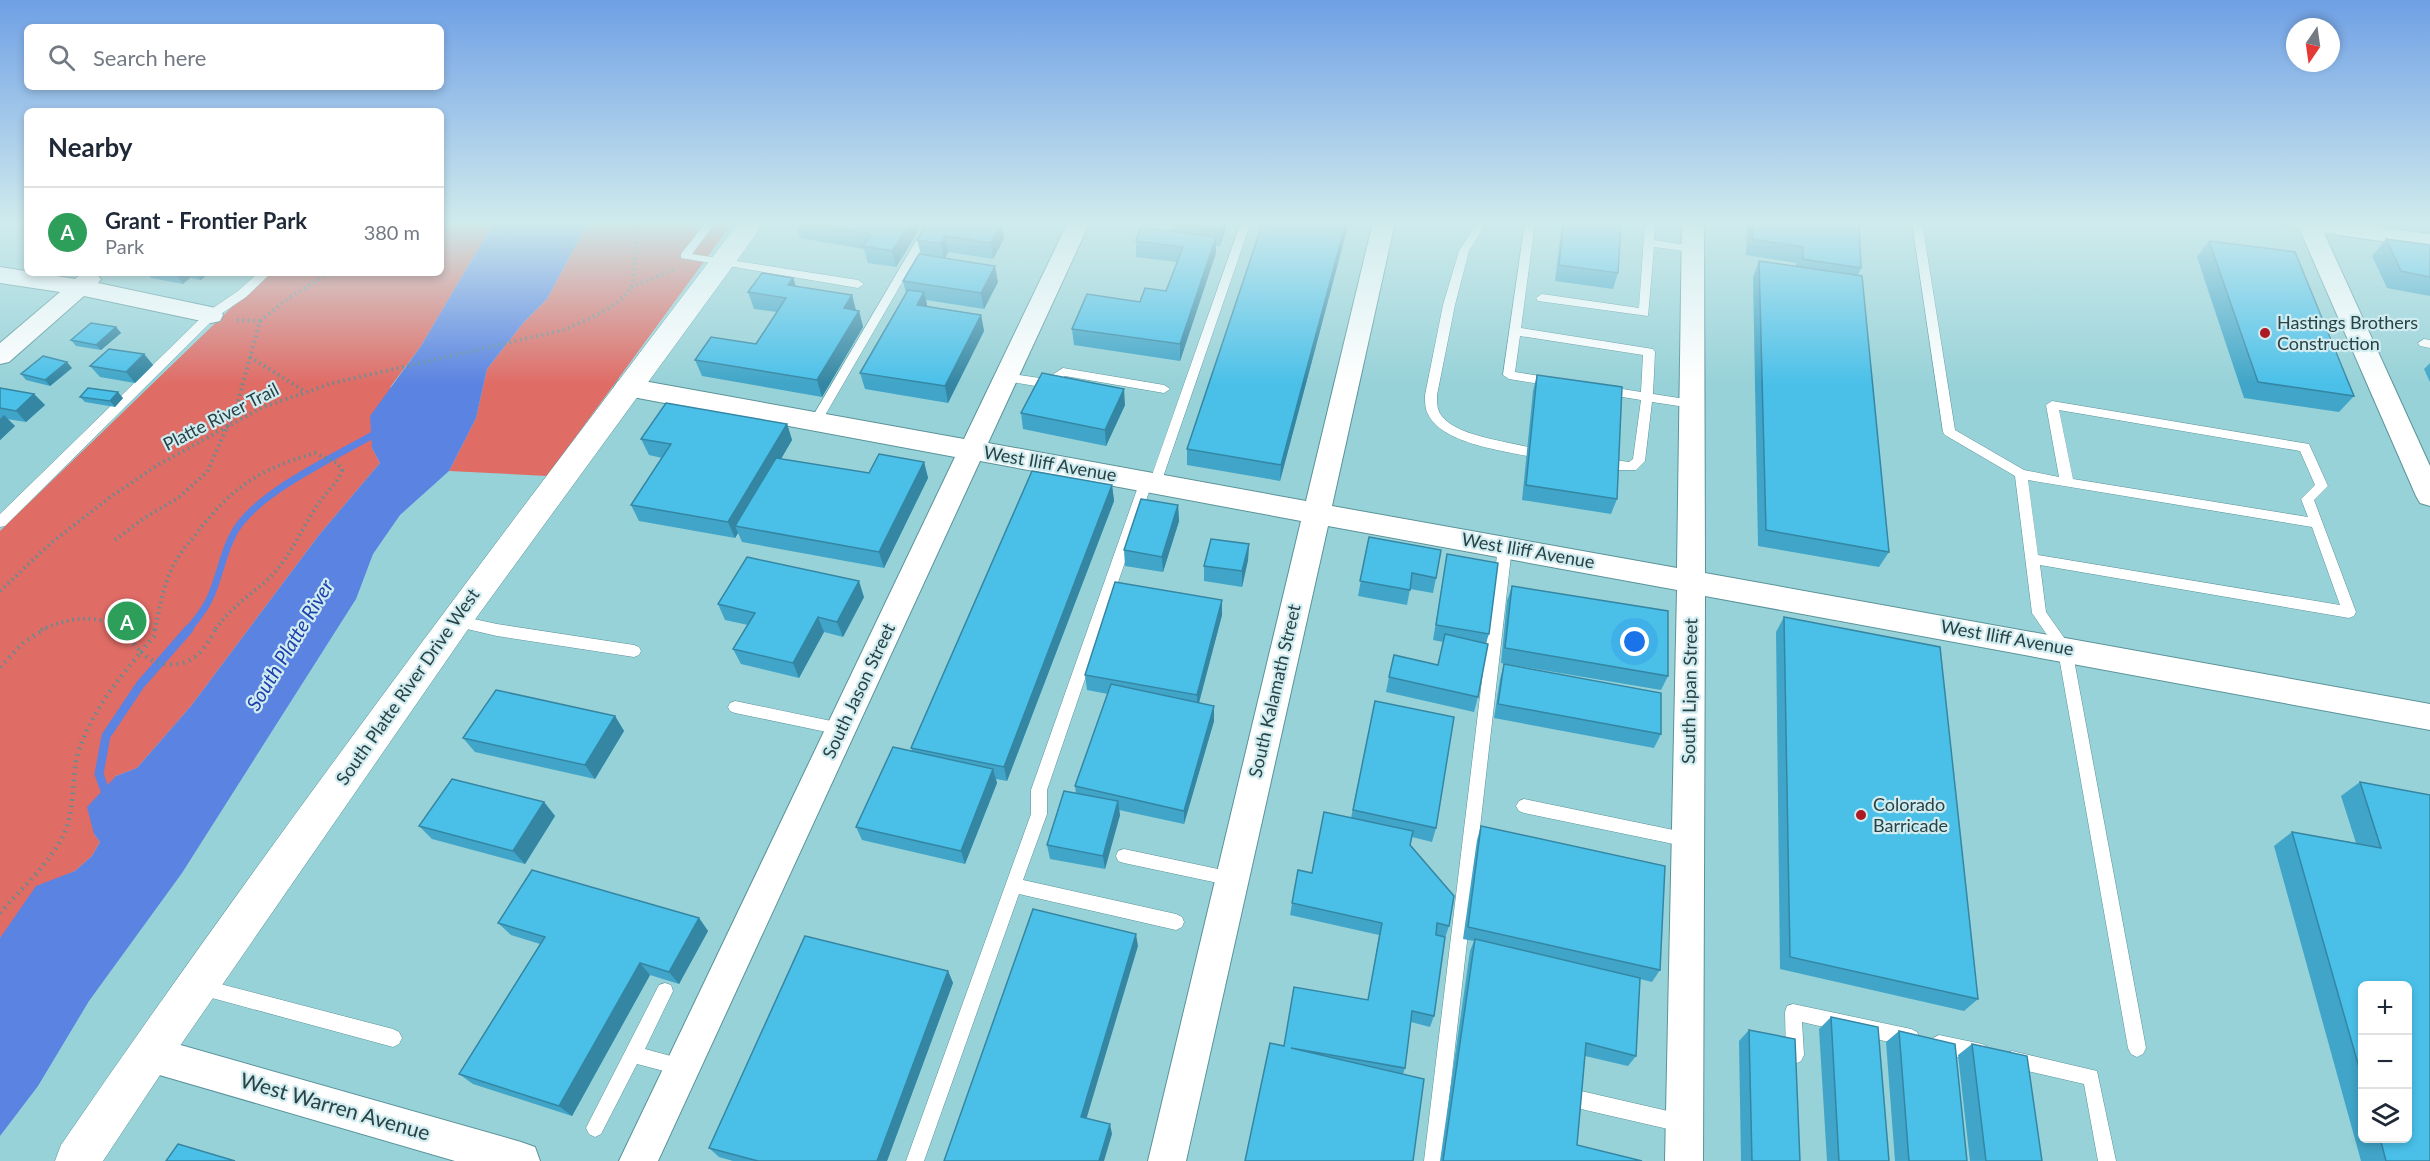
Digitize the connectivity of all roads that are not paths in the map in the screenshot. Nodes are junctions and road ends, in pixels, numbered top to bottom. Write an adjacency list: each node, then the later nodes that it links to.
1 (21, 276): 15 (street)
2 (262, 276): 18 (lane)
3 (711, 276): 23 (street, South Platte River Drive West)
4 (810, 276): 16 (lane)
5 (900, 276): 28 (lane)
6 (1054, 276): 21 (street, South Jason Street)
7 (1226, 276): 33 (lane)
8 (1372, 276): 36 (street, South Kalamath Street)
9 (1457, 276): 30 (lane)
10 (1523, 276): 19 (lane)
11 (1646, 276): 17 (lane)
12 (1693, 276): 27 (street, South Lipan Street)
13 (1925, 276): 32 (lane)
14 (2325, 276): 35 (street)
15 (88, 280): 18 (street); 20 (street)
16 (858, 284)
17 (1542, 298)
18 (211, 315): 37 (lane)
19 (1515, 331): 22 (lane); 26 (lane)
20 (0, 356)
21 (1006, 378): 25 (lane); 29 (street, South Jason Street)
22 (1566, 384)
23 (627, 387): 28 (street, West Iliff Avenue); 42 (street, South Platte River Drive West)
24 (1589, 388): 26 (lane)
25 (1164, 389)
26 (1647, 397): 27 (lane); 31 (lane)
27 (1692, 404): 41 (street, South Lipan Street)
28 (816, 421): 29 (street, West Iliff Avenue)
29 (972, 449): 33 (street, West Iliff Avenue); 47 (street, South Jason Street)
30 (1527, 451)
31 (1614, 465)
32 (2021, 474): 34 (lane); 40 (lane)
33 (1150, 482): 36 (street, West Iliff Avenue); 52 (lane)
34 (2067, 483): 38 (lane); 38 (lane)
35 (2430, 496)
36 (1317, 513): 39 (street, West Iliff Avenue); 51 (street, South Kalamath Street)
37 (0, 522)
38 (2316, 523): 40 (lane)
39 (1505, 547): 41 (street, West Iliff Avenue); 70 (lane)
40 (2033, 559): 43 (lane)
41 (1692, 581): 43 (street, West Iliff Avenue); 49 (street, South Lipan Street)
42 (455, 621): 44 (lane); 54 (street, South Platte River Drive West)
43 (2065, 649): 46 (street, West Iliff Avenue); 57 (lane)
44 (634, 651)
45 (735, 707): 47 (lane)
46 (2430, 717)
47 (841, 729): 60 (street, South Jason Street)
48 (1524, 806): 49 (lane)
49 (1688, 840): 63 (street, South Lipan Street)
50 (1124, 856): 51 (lane)
51 (1232, 879): 69 (street, South Kalamath Street)
52 (1013, 885): 53 (lane); 68 (lane)
53 (1176, 922)
54 (197, 986): 56 (lane); 58 (street, South Platte River Drive West)
55 (665, 991): 59 (lane)
56 (393, 1038)
57 (2137, 1048)
58 (149, 1054): 65 (street, South Platte River Drive West); 66 (street, West Warren Avenue)
59 (632, 1054): 60 (lane); 64 (lane)
60 (682, 1066): 67 (street, South Jason Street)
61 (1796, 1069): 72 (lane)
62 (1581, 1100): 63 (lane)
63 (1684, 1124): 71 (street, South Lipan Street)
64 (595, 1128)
65 (77, 1161)
66 (521, 1161)
67 (638, 1161)
68 (915, 1161)
69 (1167, 1161)
70 (1433, 1161)
71 (1684, 1161)
72 (2107, 1161)

